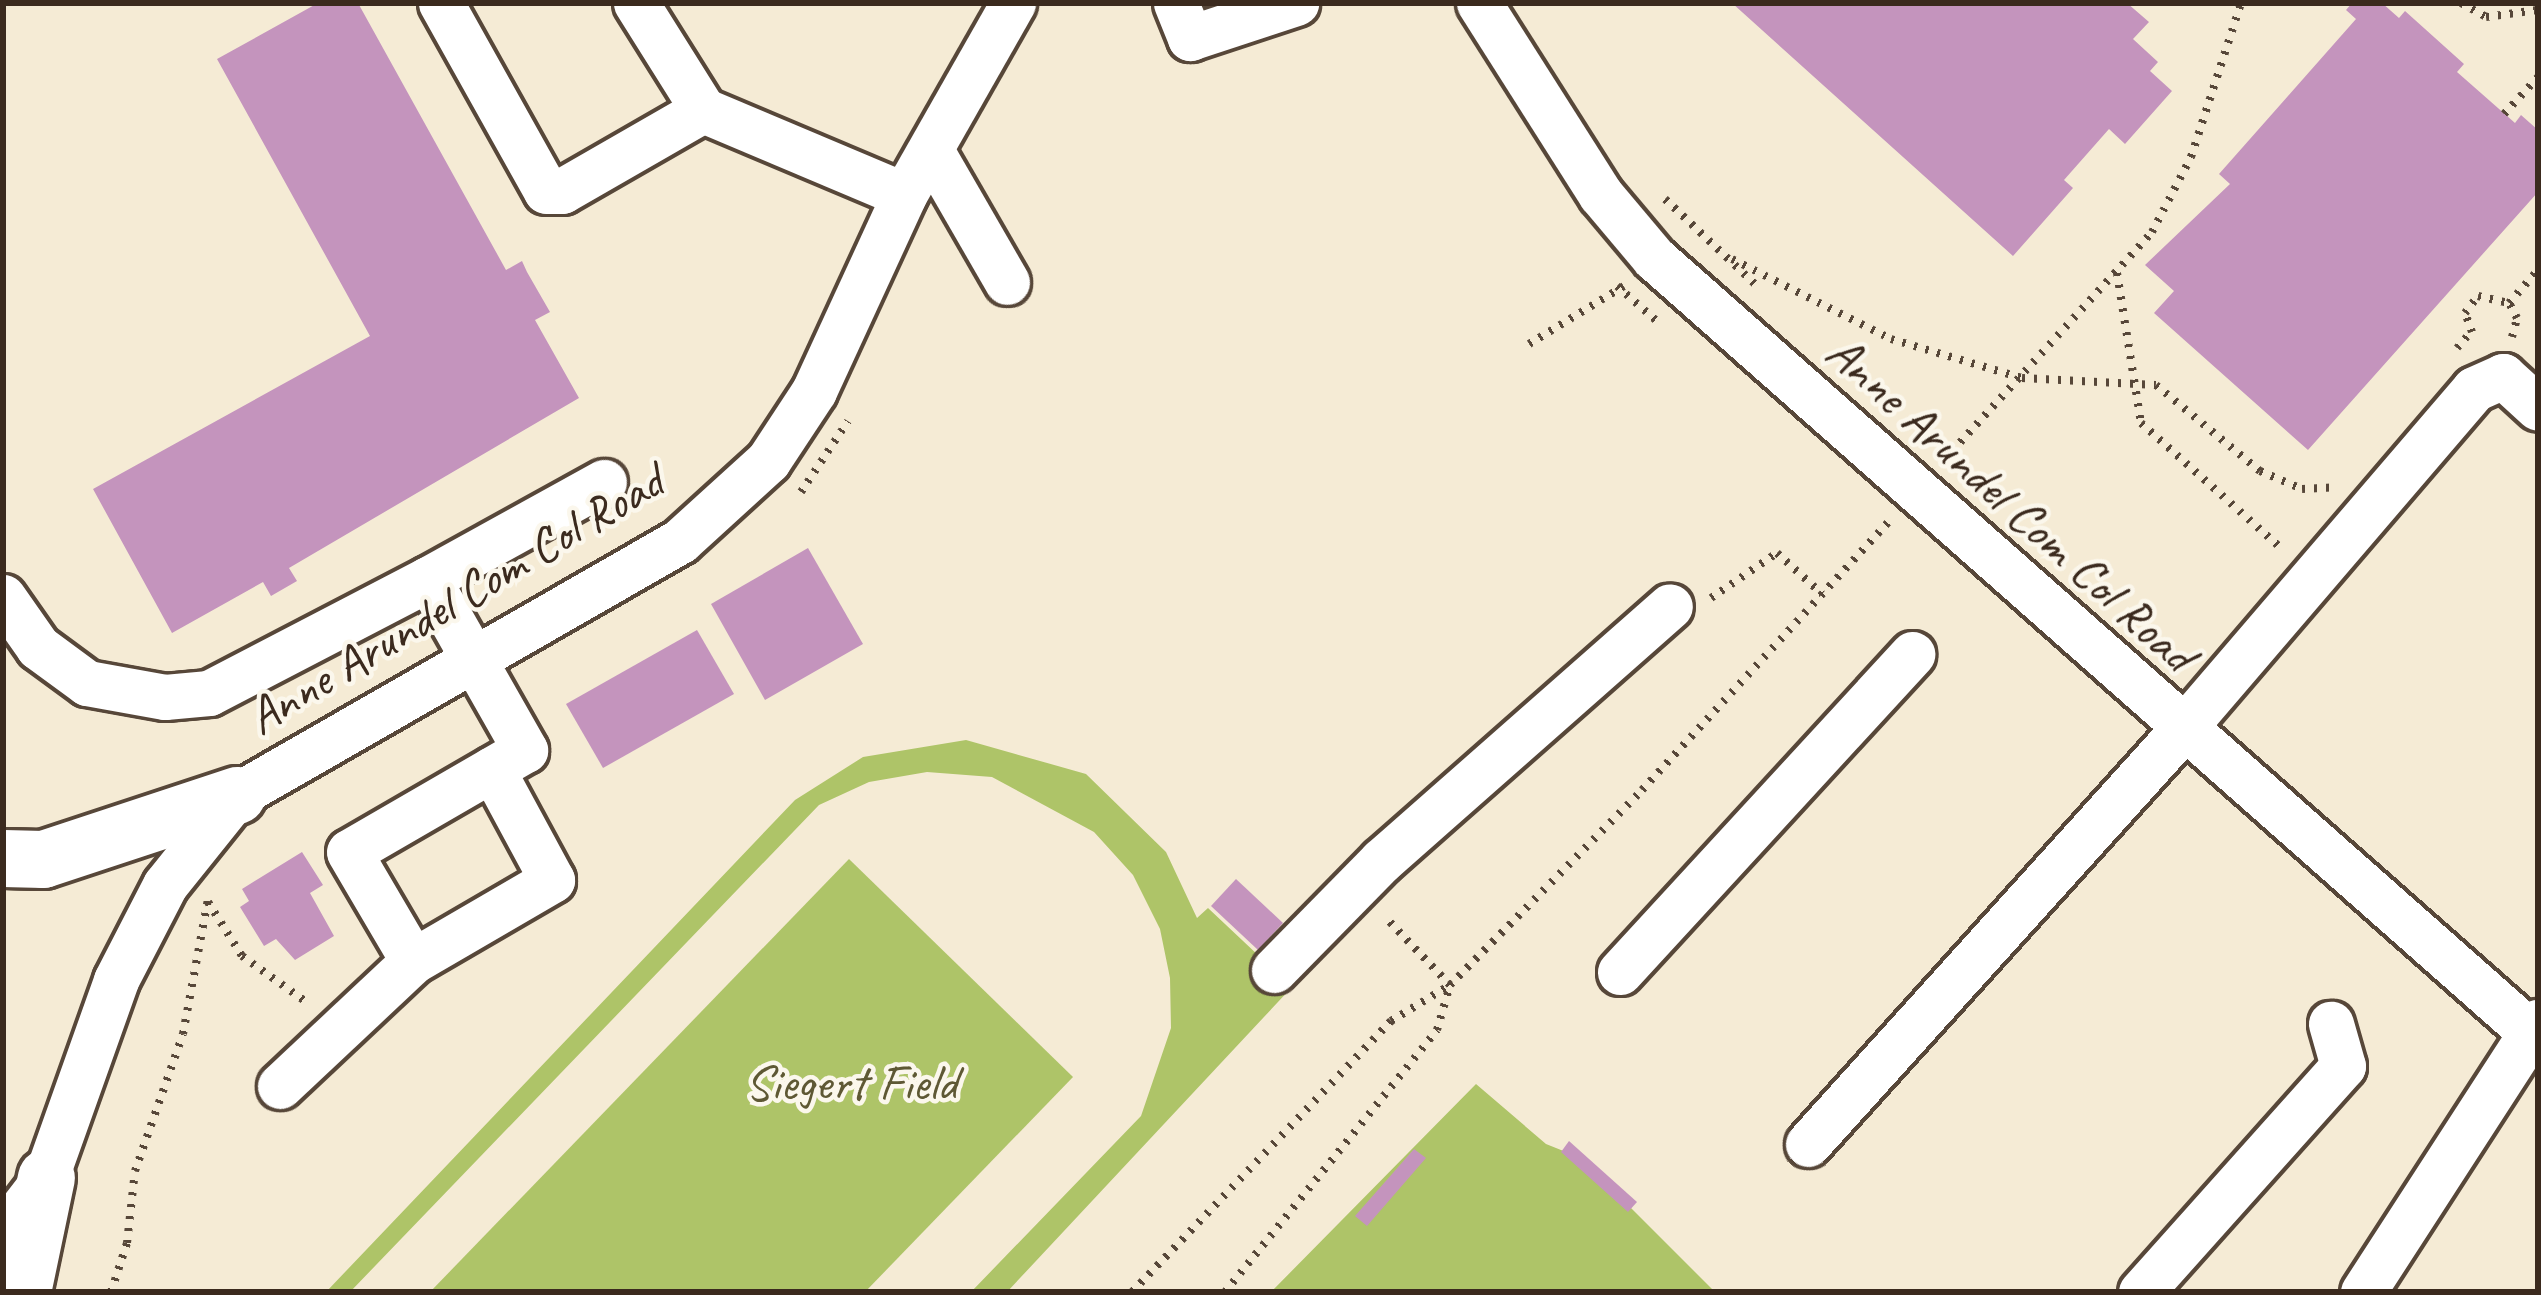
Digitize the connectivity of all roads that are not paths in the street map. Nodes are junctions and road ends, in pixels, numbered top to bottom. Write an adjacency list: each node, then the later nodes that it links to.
1 (441, 3): 7 (street)
2 (636, 3): 7 (street)
3 (1012, 3): 8 (street, Anne Arundel Com Col Road)
4 (1176, 3): 5 (street)
5 (1296, 3)
6 (1479, 3): 18 (street, Anne Arundel Com Col Road)
7 (703, 110): 9 (street)
8 (932, 152): 9 (street, Anne Arundel Com Col Road); 10 (street)
9 (904, 195): 17 (street, Anne Arundel Com Col Road)
10 (1007, 282)
11 (2538, 408): 18 (street)
12 (604, 482): 13 (street)
13 (428, 579): 14 (street); 17 (street)
14 (3, 597)
15 (1670, 606): 23 (street)
16 (1912, 654): 24 (street)
17 (476, 655): 19 (street); 20 (street, Anne Arundel Com Col Road)
18 (2181, 731): 26 (street, Anne Arundel Com Col Road); 28 (street)
19 (492, 770): 22 (street); 22 (street)
20 (237, 795): 21 (main road); 29 (street, Anne Arundel Com Col Road)
21 (3, 859)
22 (413, 961): 27 (street)
23 (1274, 970)
24 (1620, 972)
25 (2331, 1024): 32 (street)
26 (2534, 1027): 33 (street, Anne Arundel Com Col Road)
27 (280, 1086)
28 (1808, 1144)
29 (46, 1177): 30 (street, Anne Arundel Com Col Road); 31 (main road)
30 (3, 1232)
31 (22, 1292)
32 (2141, 1292)
33 (2363, 1292)

